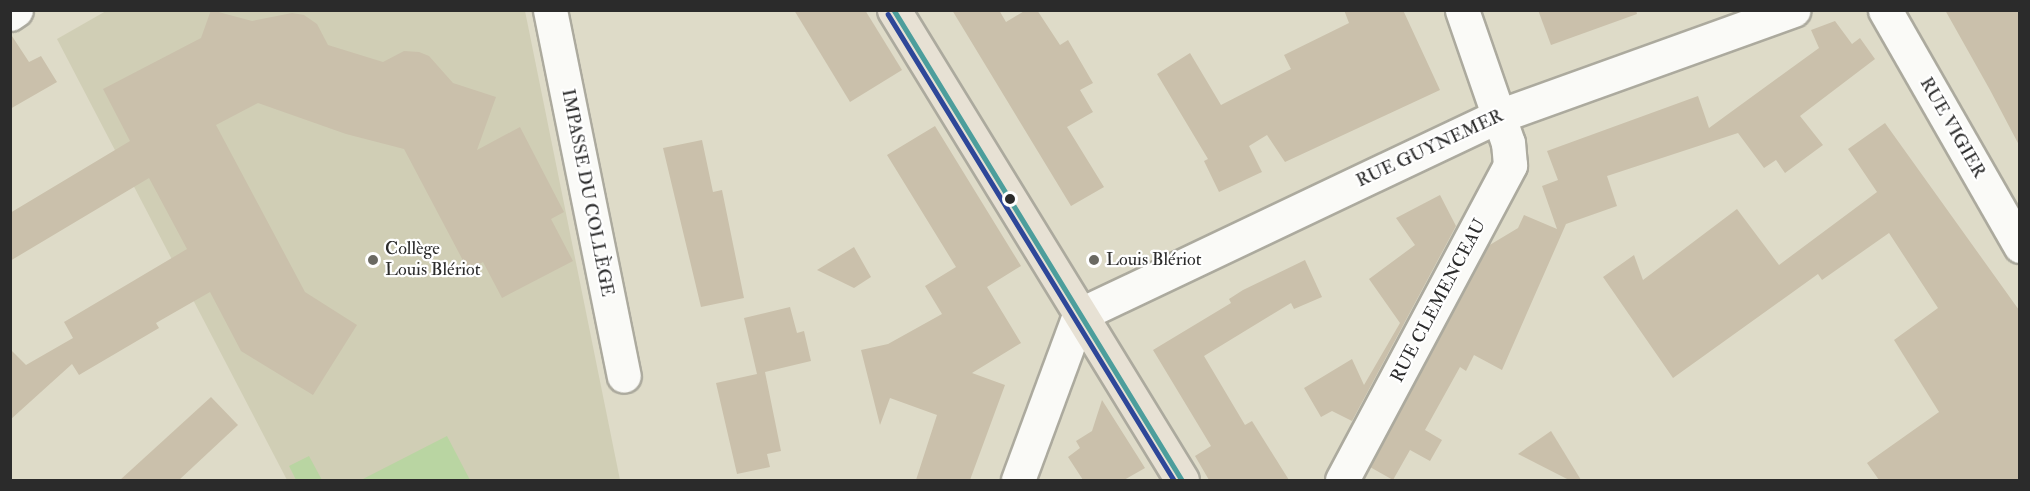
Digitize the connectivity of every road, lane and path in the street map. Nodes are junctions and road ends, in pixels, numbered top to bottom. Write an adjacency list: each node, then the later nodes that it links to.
1 (16, 10): 7 (street)
2 (550, 10): 11 (street, IMPASSE DU COLLÈGE)
3 (894, 10): 10 (main road)
4 (1462, 10): 8 (street, RUE CLEMENCEAU)
5 (1793, 10): 8 (street, RUE GUYNEMER)
6 (1885, 10): 9 (street, RUE VIGIER)
7 (10, 14)
8 (1499, 116): 10 (street, RUE GUYNEMER); 14 (street, RUE CLEMENCEAU)
9 (2019, 246)
10 (1079, 315): 12 (street); 13 (main road)
11 (624, 375)
12 (1018, 480)
13 (1182, 480)
14 (1342, 480)

